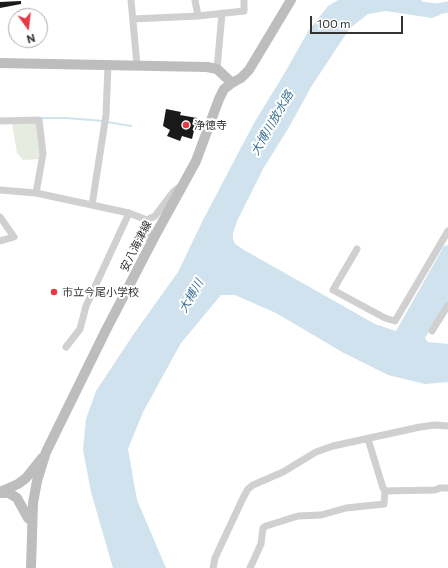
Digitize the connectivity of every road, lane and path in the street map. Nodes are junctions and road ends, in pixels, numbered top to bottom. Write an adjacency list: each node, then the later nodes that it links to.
1 (131, 0): 7 (street)
2 (195, 0): 6 (street)
3 (244, 0): 5 (street)
4 (291, 0): 12 (main road, 安八海津線)
5 (222, 14): 6 (street); 11 (street)
6 (198, 16): 7 (street)
7 (133, 19): 10 (street)
8 (0, 62): 9 (main road)
9 (108, 65): 10 (main road); 17 (street)
10 (137, 65): 11 (main road)
11 (217, 69): 12 (main road)
12 (232, 83): 14 (main road, 安八海津線)
13 (0, 121): 16 (street)
14 (183, 184): 20 (street); 23 (main road, 安八海津線)
15 (0, 190): 16 (street)
16 (36, 193): 17 (street)
17 (92, 205): 18 (street)
18 (129, 213): 20 (street); 27 (street)
19 (0, 217): 22 (street)
20 (147, 220): 23 (street)
21 (448, 231): 24 (street)
22 (0, 241)
23 (150, 246): 30 (main road, 安八海津線)
24 (358, 249)
25 (448, 305): 26 (street)
26 (432, 331)
27 (66, 347)
28 (448, 426): 29 (street)
29 (368, 439): 32 (street); 36 (street)
30 (46, 452): 33 (main road); 34 (main road, 安八海津線)
31 (448, 488): 32 (street)
32 (385, 491): 37 (street)
33 (0, 493): 34 (main road)
34 (32, 521): 35 (main road, 安八海津線)
35 (31, 568)
36 (213, 568)
37 (250, 568)

